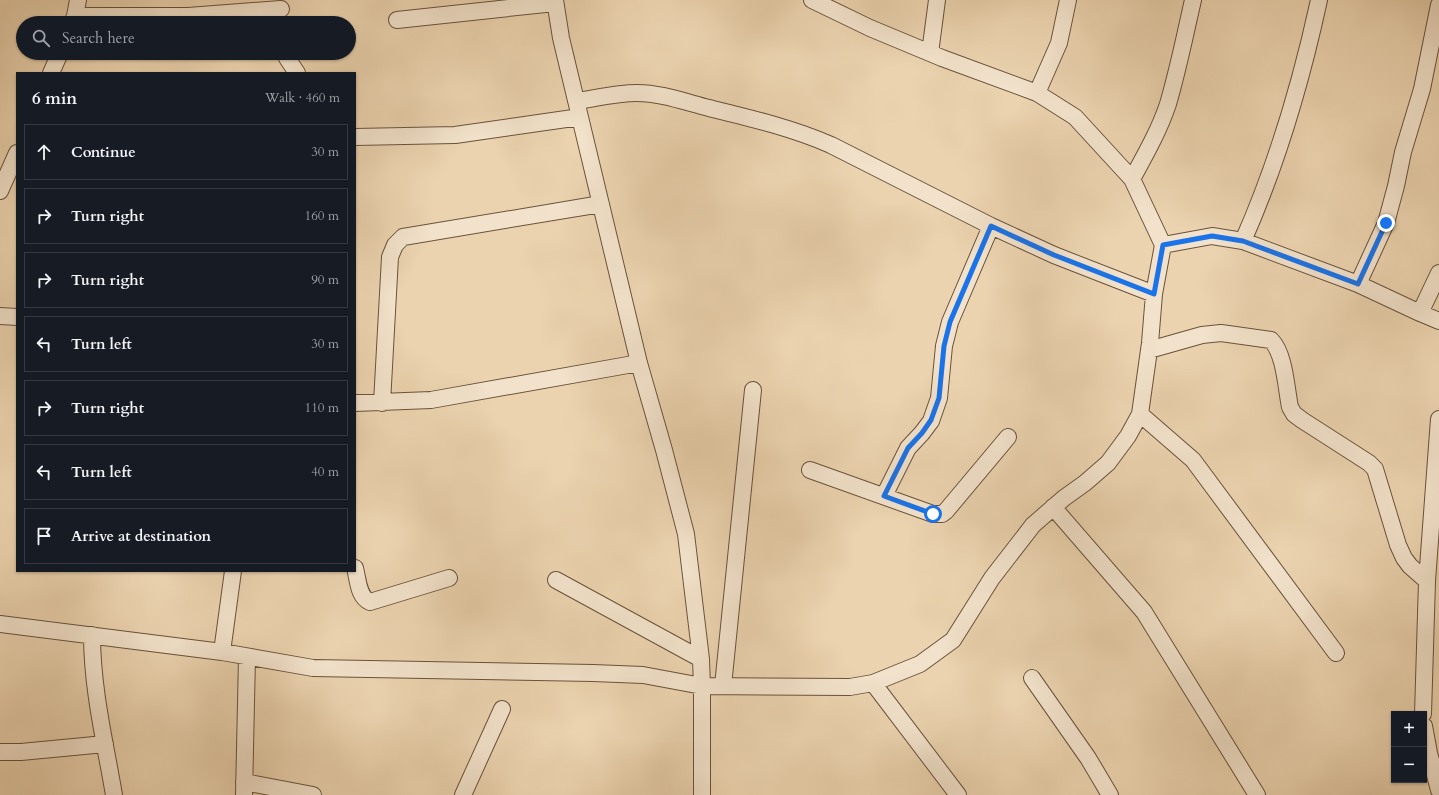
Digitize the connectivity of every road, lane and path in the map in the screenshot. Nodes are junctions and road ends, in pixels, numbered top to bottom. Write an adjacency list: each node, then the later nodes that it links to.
1 (78, 0): 10 (street)
2 (812, 0): 13 (street)
3 (937, 0): 13 (street)
4 (1068, 0): 18 (street)
5 (1192, 0): 22 (street)
6 (1319, 0): 26 (street)
7 (555, 2): 12 (street); 19 (street)
8 (1439, 5): 29 (street)
9 (281, 11): 11 (street)
10 (75, 16)
11 (188, 16)
12 (397, 20)
13 (930, 53): 18 (street)
14 (57, 60): 16 (street)
15 (288, 60): 17 (street)
16 (52, 72)
17 (296, 72)
18 (1037, 93): 22 (street)
19 (578, 109): 20 (street); 24 (street); 25 (street)
20 (356, 137)
21 (16, 155): 23 (street)
22 (1132, 179): 27 (street)
23 (0, 191)
24 (601, 204): 36 (street); 39 (street)
25 (991, 226): 30 (street); 44 (street)
26 (1243, 241): 27 (street); 29 (street)
27 (1163, 245): 30 (street)
28 (1439, 273): 31 (street)
29 (1358, 284): 31 (street)
30 (1154, 294): 35 (street)
31 (1420, 313): 34 (street)
32 (0, 316): 33 (street)
33 (16, 317)
34 (1439, 321)
35 (1149, 350): 40 (street); 51 (street)
36 (639, 363): 39 (street); 58 (street)
37 (753, 390): 62 (street)
38 (356, 403): 39 (street)
39 (382, 403)
40 (1140, 414): 45 (street); 56 (street)
41 (1439, 419): 46 (street)
42 (1008, 437): 44 (street)
43 (810, 470): 44 (street)
44 (884, 496)
45 (1053, 507): 60 (street); 77 (street)
46 (1434, 537): 51 (street)
47 (233, 572): 55 (street)
48 (356, 572): 49 (street)
49 (449, 578)
50 (556, 580): 58 (street)
51 (1427, 581): 52 (street)
52 (1432, 615): 64 (street)
53 (0, 624): 54 (street)
54 (92, 635): 55 (street); 66 (street)
55 (222, 652): 57 (street)
56 (1336, 653)
57 (247, 657): 61 (street); 69 (street)
58 (701, 659): 61 (street)
59 (1032, 678): 76 (street)
60 (873, 683): 62 (street); 75 (street)
61 (702, 686): 62 (street); 74 (street)
62 (723, 686)
63 (502, 709): 73 (street)
64 (1423, 711)
65 (1427, 734): 68 (street)
66 (105, 744): 67 (street); 71 (street)
67 (0, 752)
68 (1434, 752): 70 (street)
69 (244, 788): 72 (street)
70 (1439, 790)
71 (114, 795)
72 (313, 795)
73 (463, 795)
74 (702, 795)
75 (958, 795)
76 (1110, 795)
77 (1257, 795)

